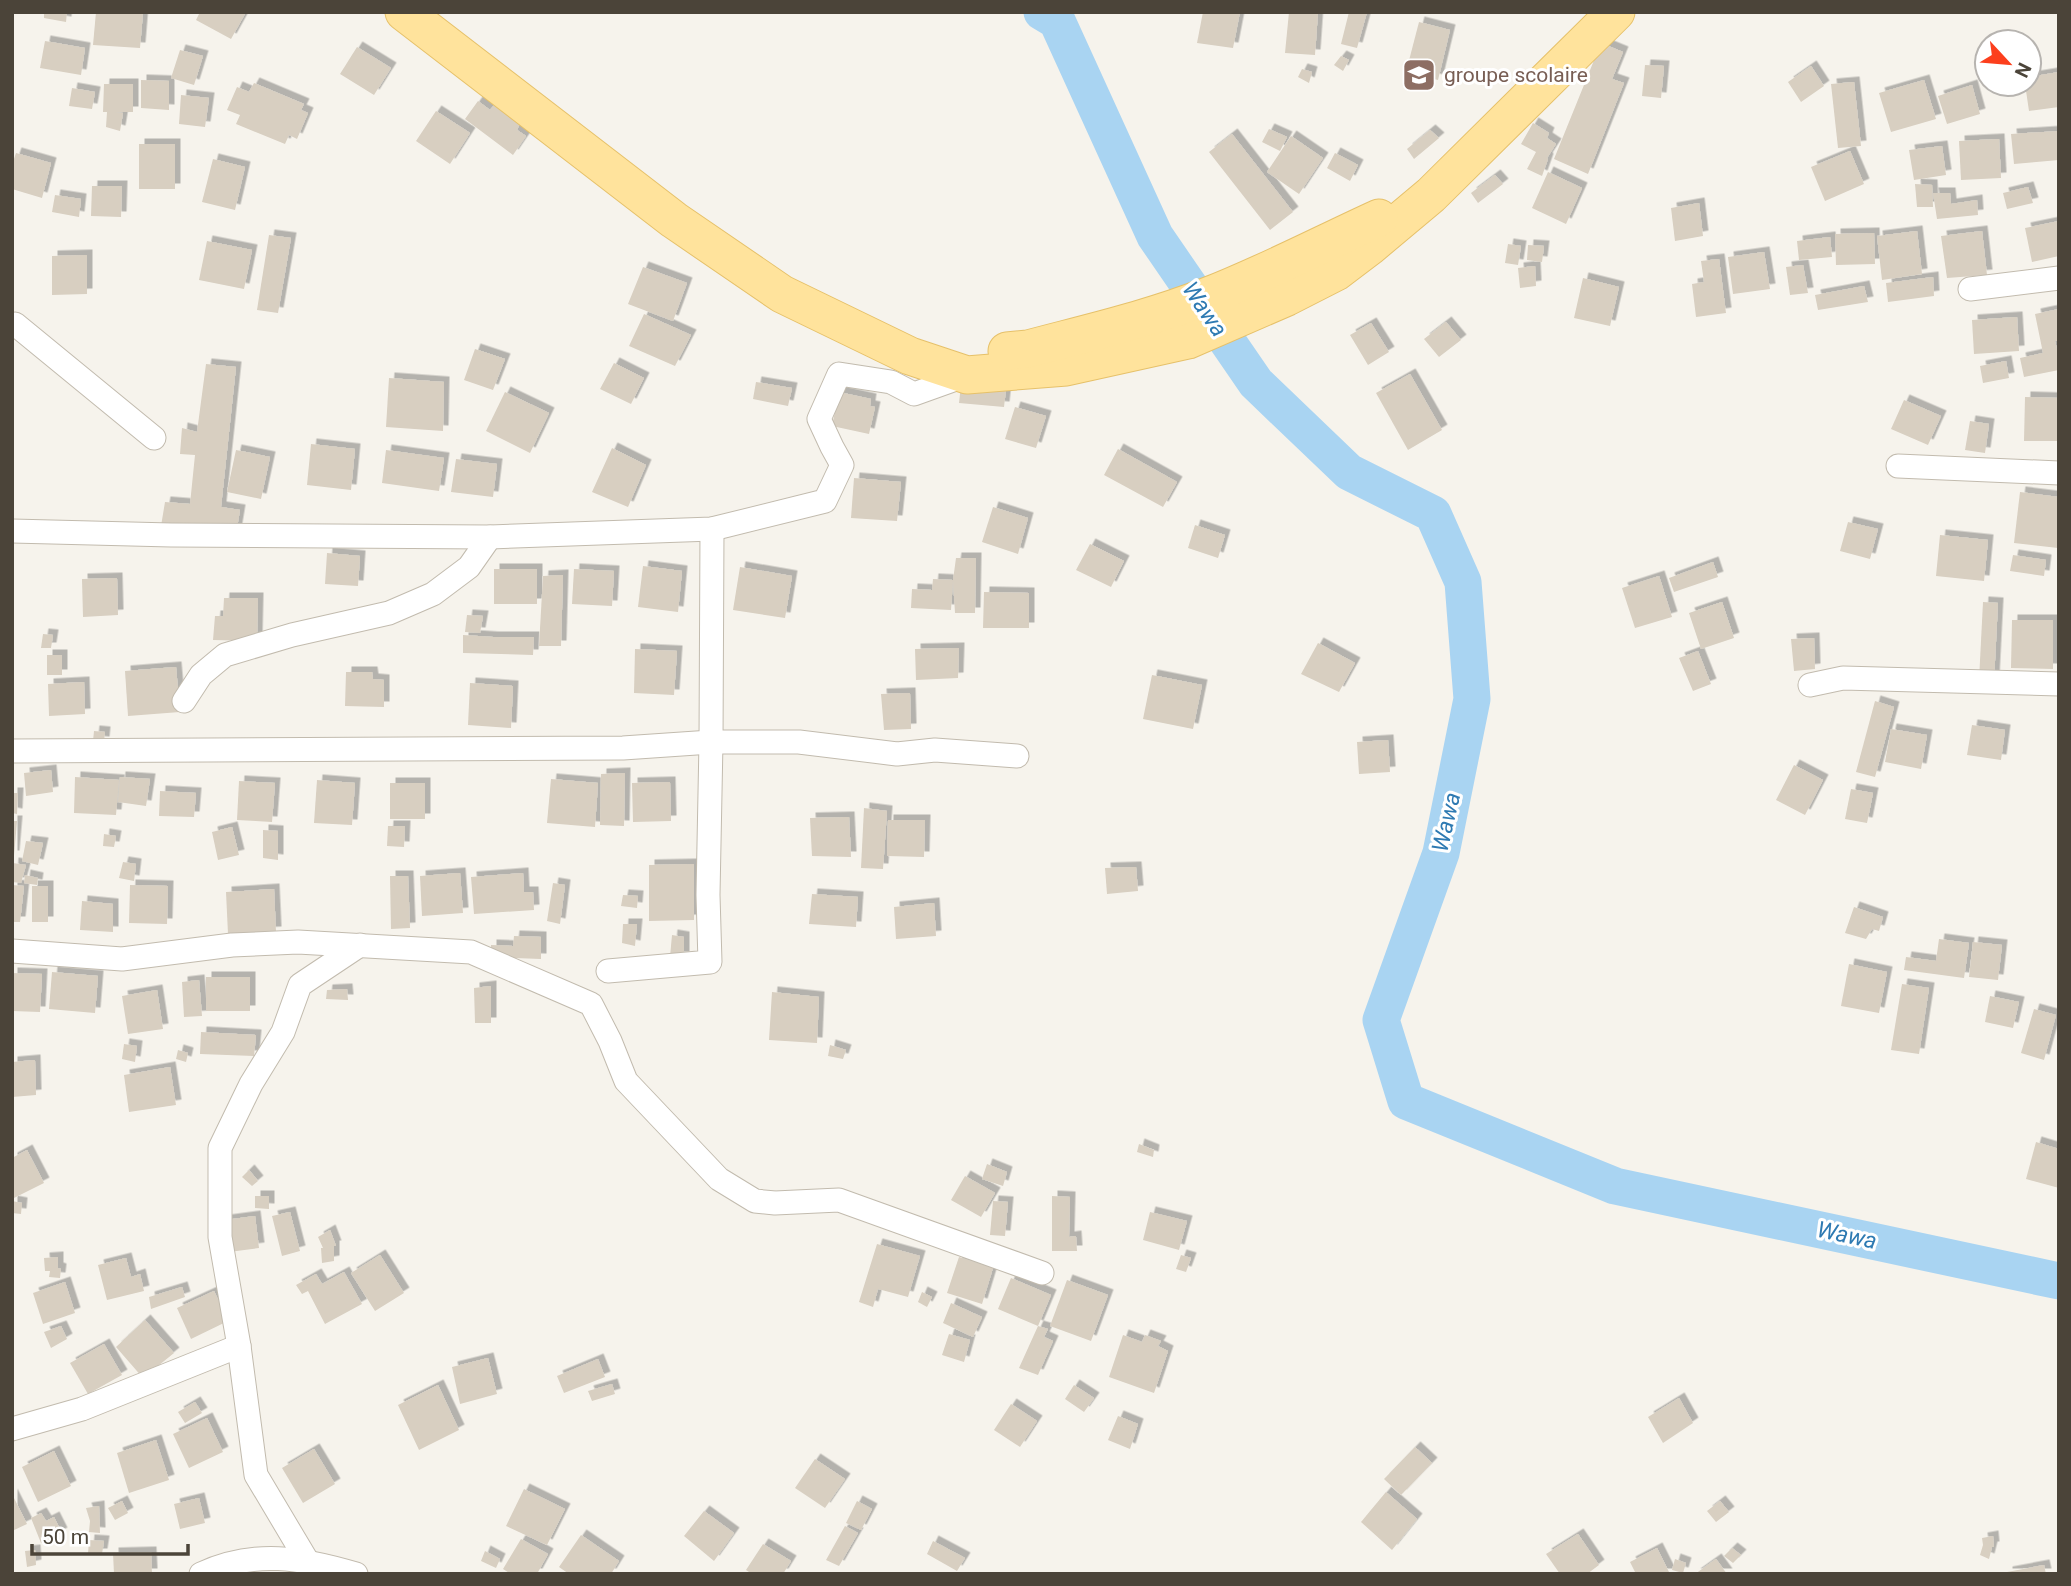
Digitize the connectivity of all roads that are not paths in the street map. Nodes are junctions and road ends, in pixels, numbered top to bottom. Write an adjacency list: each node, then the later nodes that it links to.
1 (404, 12): 7 (main road)
2 (1616, 12): 5 (main road)
3 (2059, 278): 4 (street)
4 (1970, 289)
5 (1217, 310): 7 (main road); 8 (main road)
6 (12, 325): 9 (street)
7 (910, 356): 8 (main road)
8 (967, 375): 12 (street)
9 (155, 438)
10 (1898, 466): 11 (street)
11 (2059, 473)
12 (712, 529): 14 (street); 18 (street)
13 (12, 531): 14 (street)
14 (490, 537): 17 (street)
15 (2059, 684): 16 (street)
16 (1810, 685)
17 (184, 701)
18 (711, 742): 19 (street); 20 (street); 23 (street)
19 (12, 751)
20 (1017, 756)
21 (360, 945): 22 (street); 24 (street); 25 (street)
22 (12, 951)
23 (608, 971)
24 (1042, 1273)
25 (239, 1346): 26 (street); 27 (street)
26 (12, 1429)
27 (311, 1567): 28 (street); 29 (street)
28 (201, 1574)
29 (356, 1574)

